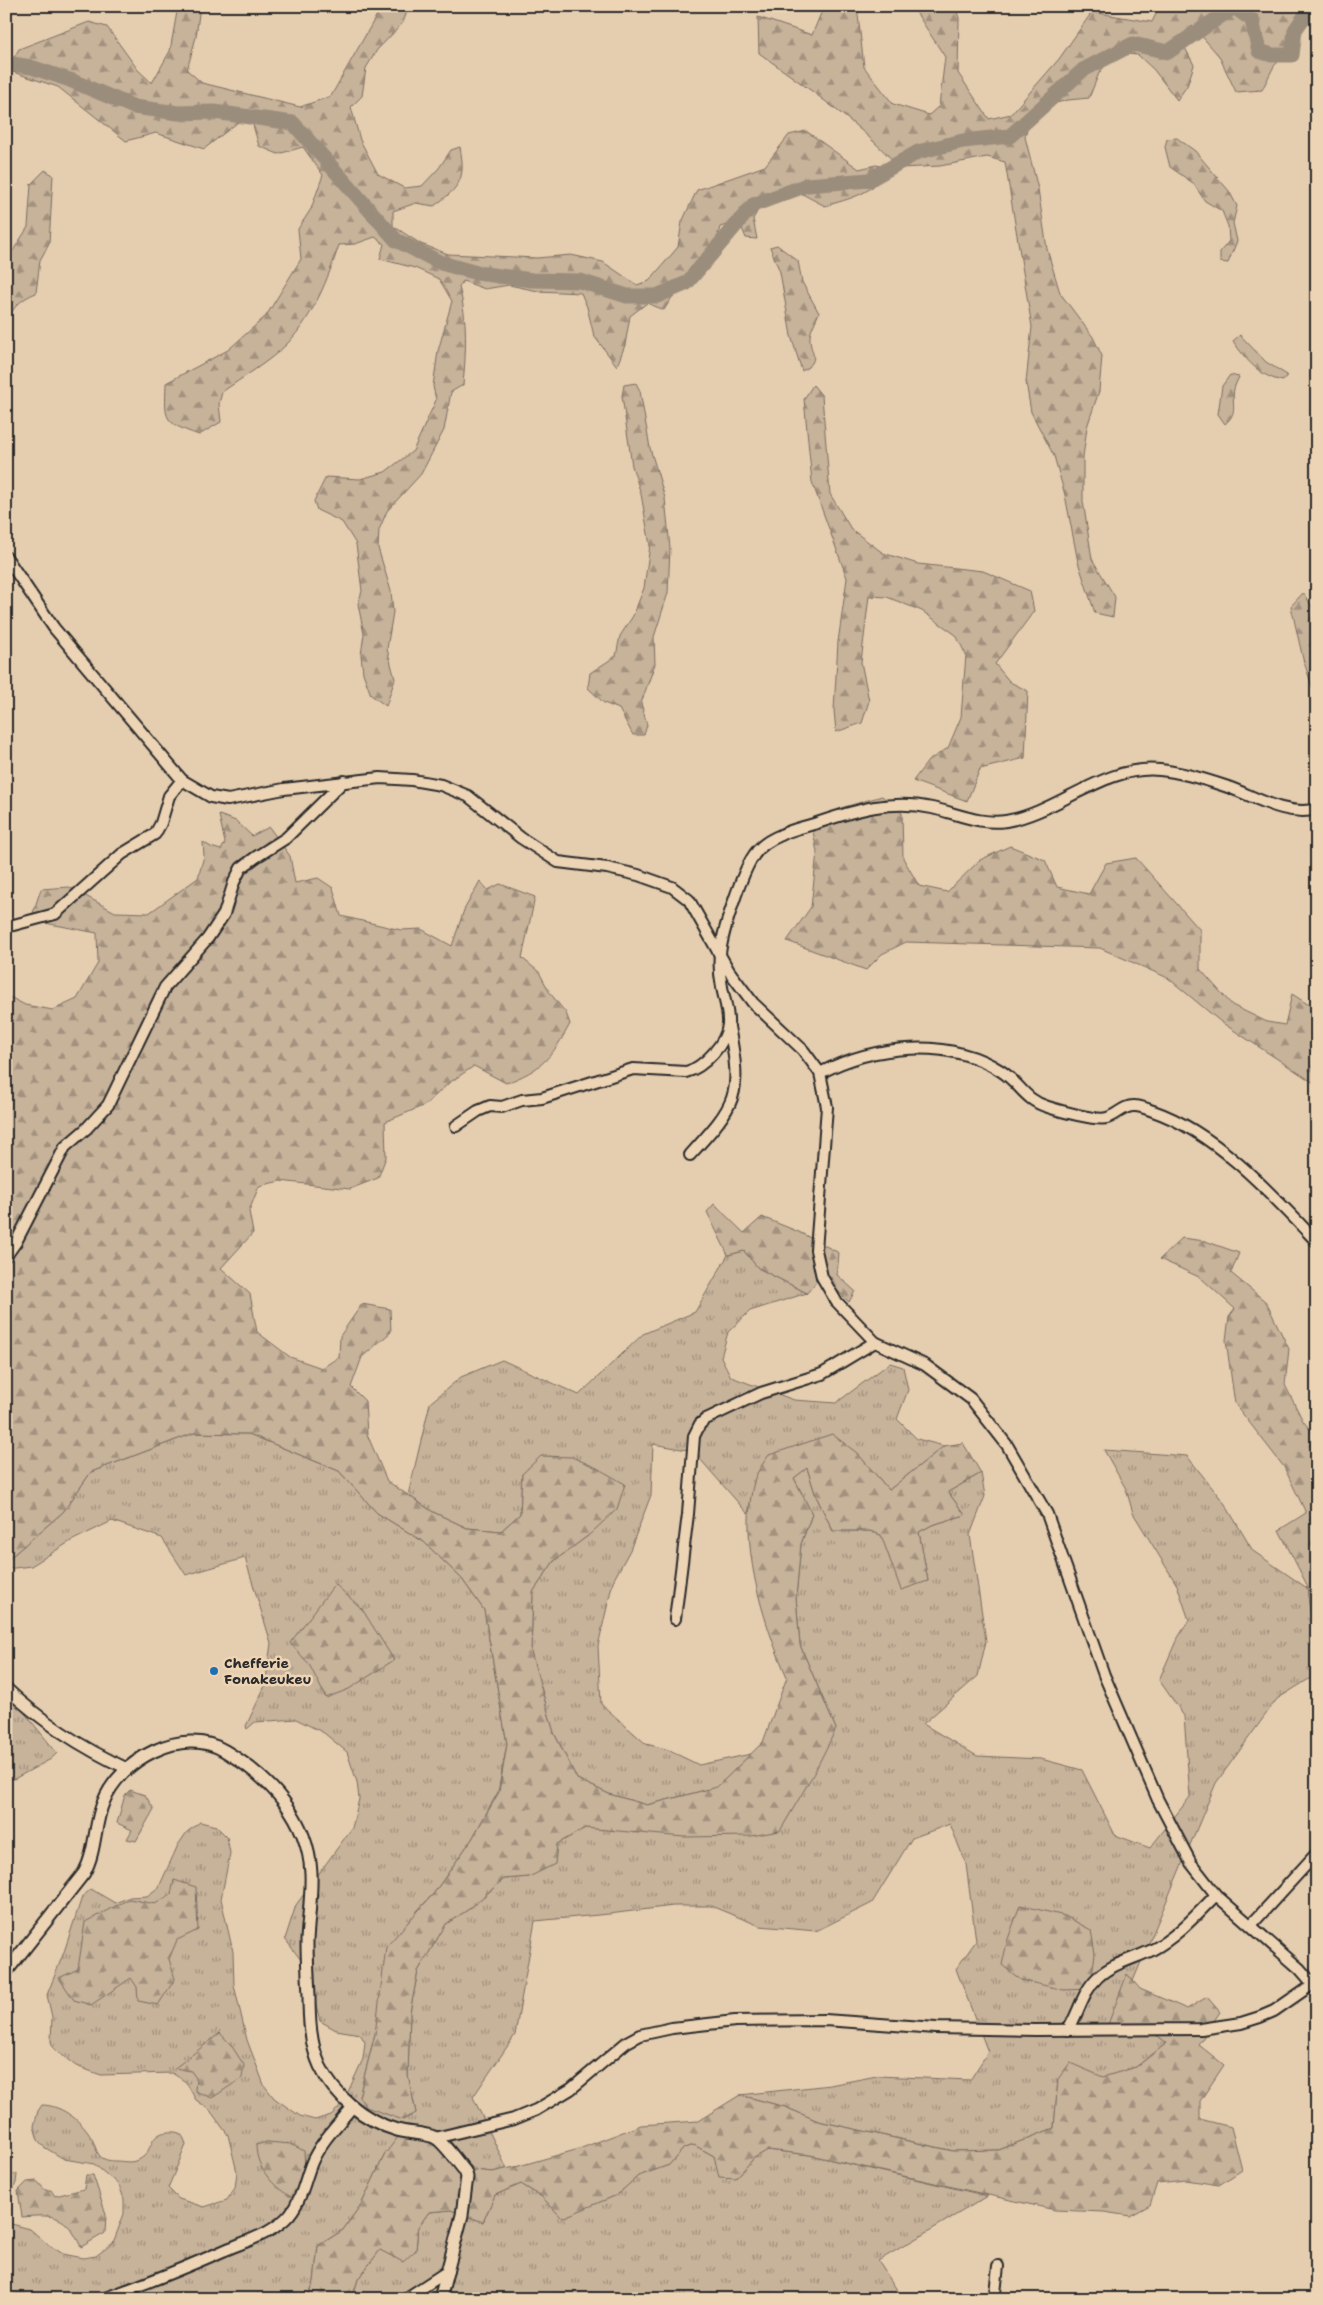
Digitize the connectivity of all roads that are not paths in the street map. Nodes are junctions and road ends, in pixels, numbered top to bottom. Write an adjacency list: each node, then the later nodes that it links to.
1 (6, 557): 2 (street)
2 (182, 780): 3 (street); 5 (street)
3 (344, 781): 6 (street); 12 (street)
4 (1317, 809): 6 (street)
5 (6, 927)
6 (720, 953): 7 (street); 8 (street)
7 (728, 1025): 9 (street); 10 (street)
8 (820, 1073): 11 (street); 13 (street)
9 (456, 1126)
10 (690, 1155)
11 (1317, 1242)
12 (6, 1256)
13 (875, 1342): 14 (street); 18 (street)
14 (675, 1619)
15 (6, 1688): 16 (street)
16 (128, 1769): 20 (street); 23 (street)
17 (1317, 1853): 19 (street)
18 (1216, 1895): 19 (street); 22 (street)
19 (1250, 1926): 21 (street)
20 (6, 1972)
21 (1315, 1986): 22 (street)
22 (1068, 2030): 24 (street)
23 (353, 2106): 24 (street); 27 (street)
24 (435, 2138): 26 (street)
25 (998, 2266): 30 (street)
26 (448, 2271): 28 (street); 29 (street)
27 (102, 2299)
28 (405, 2299)
29 (440, 2299)
30 (992, 2299)

